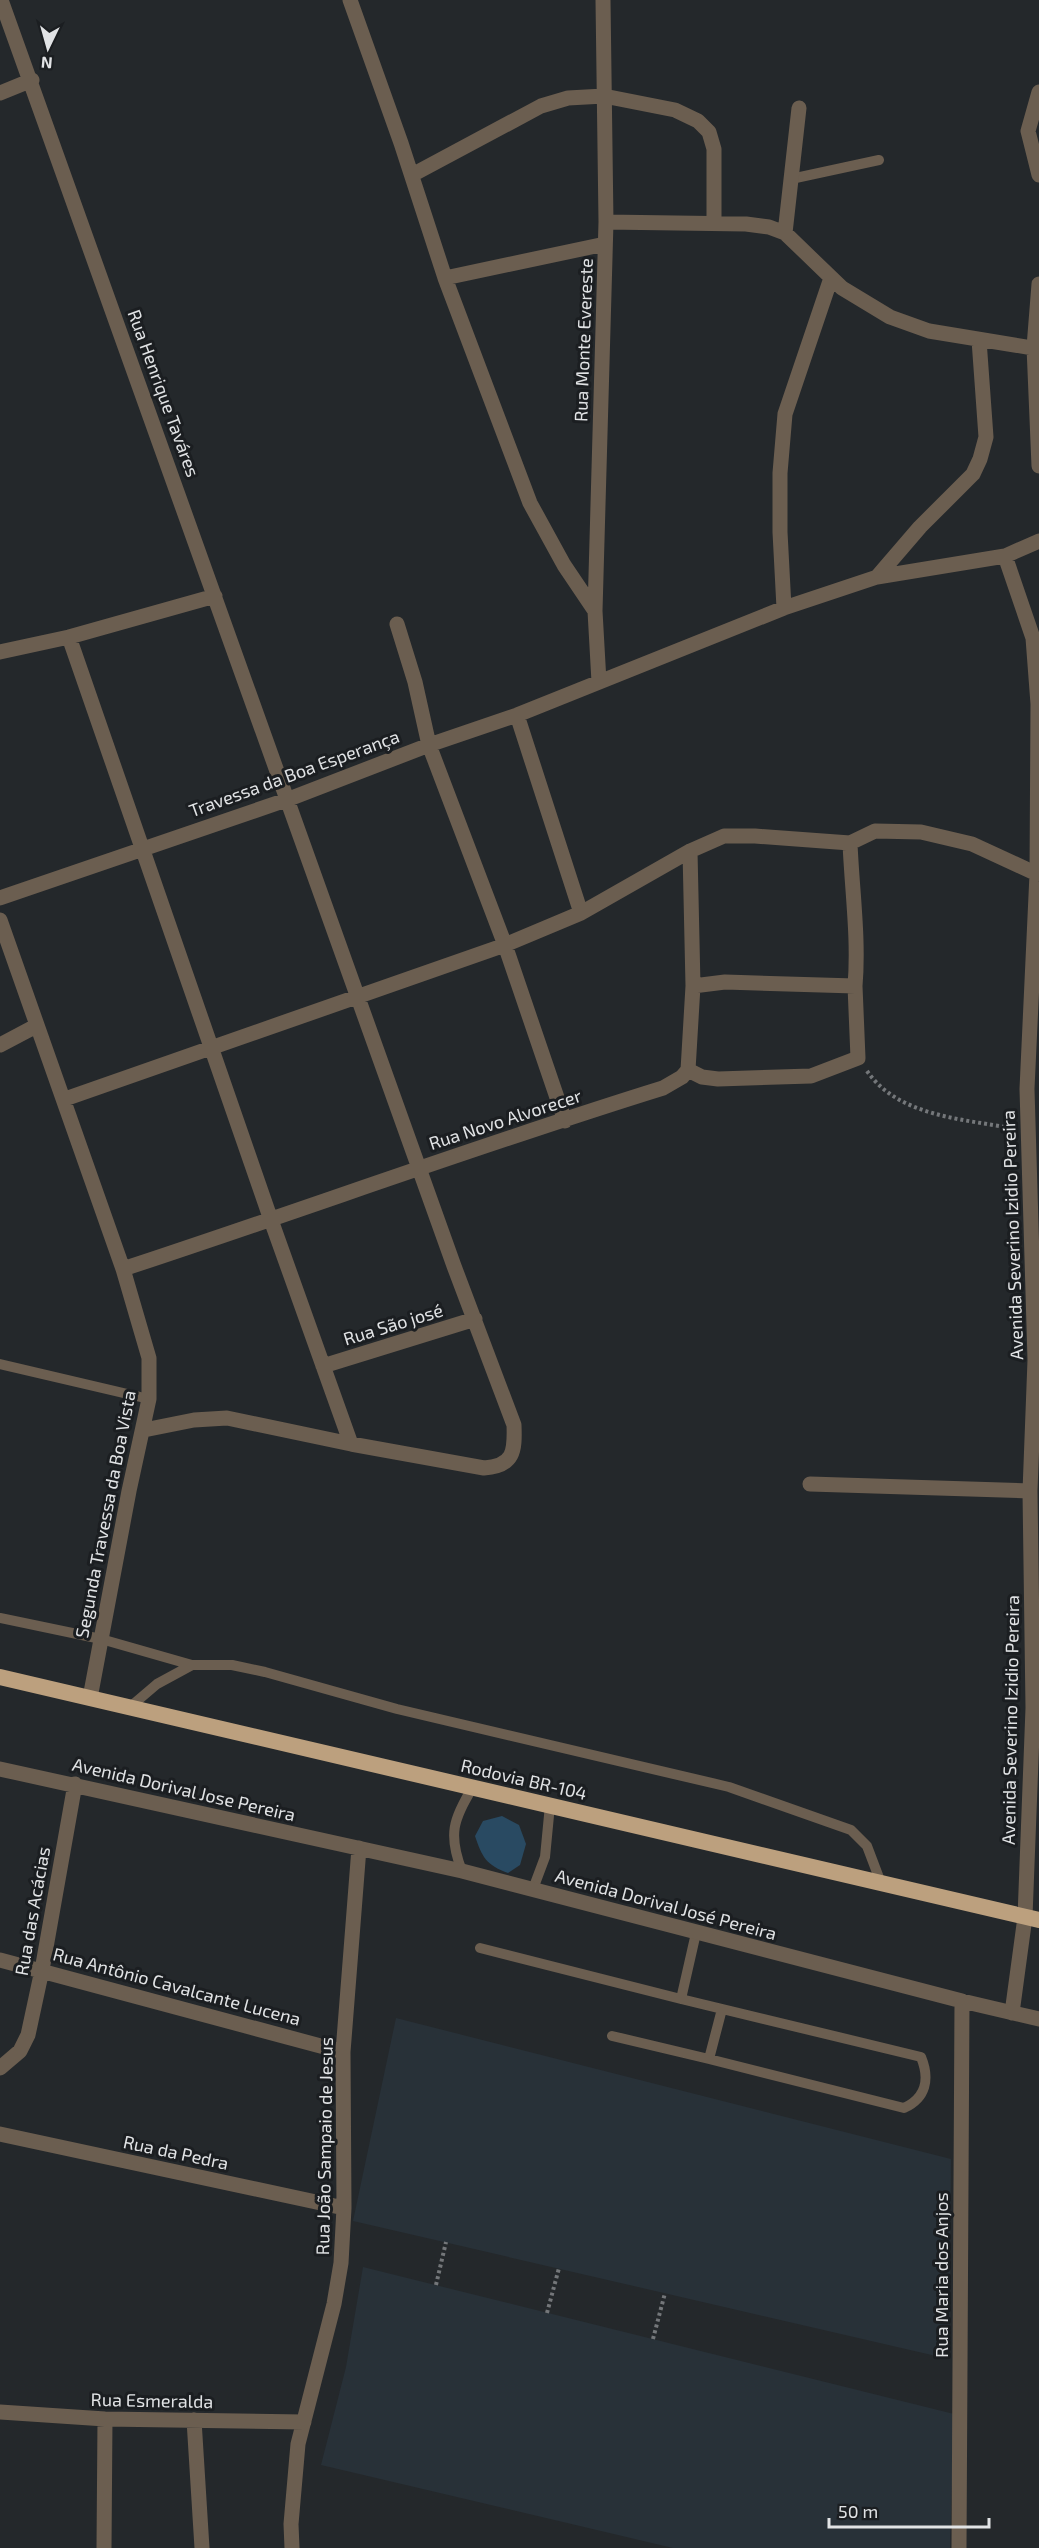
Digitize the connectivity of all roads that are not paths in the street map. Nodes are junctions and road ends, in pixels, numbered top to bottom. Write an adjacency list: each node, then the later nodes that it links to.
1 (2, 0): 4 (street, Rua Henrique Taváres)
2 (350, 0): 10 (street)
3 (603, 0): 7 (street, Rua Monte Evereste)
4 (32, 80): 6 (street); 26 (street, Rua Henrique Taváres)
5 (1039, 92): 11 (street)
6 (0, 93)
7 (604, 96): 10 (street); 13 (street, Rua Monte Evereste); 14 (street)
8 (799, 108): 12 (street)
9 (879, 160): 12 (lane)
10 (412, 175): 17 (street)
11 (1039, 175)
12 (791, 179): 15 (street)
13 (606, 222): 14 (street); 16 (street, Rua Monte Evereste)
14 (714, 224): 15 (street)
15 (785, 233): 18 (street)
16 (605, 244): 17 (street); 28 (street, Rua Monte Evereste)
17 (445, 278): 28 (street)
18 (831, 278): 20 (street); 27 (street)
19 (1039, 284): 21 (street)
20 (979, 340): 21 (street); 25 (street)
21 (1037, 348): 22 (street)
22 (1039, 466)
23 (1039, 541): 24 (street, Travessa da Boa Esperança)
24 (1005, 556): 25 (street, Travessa da Boa Esperança); 36 (street, Avenida Severino Izidio Pereira)
25 (877, 577): 27 (street, Travessa da Boa Esperança)
26 (216, 596): 30 (street); 35 (street, Rua Henrique Taváres)
27 (784, 608): 32 (street, Travessa da Boa Esperança)
28 (595, 611): 32 (street, Rua Monte Evereste)
29 (397, 624): 34 (street)
30 (69, 637): 31 (street); 38 (street)
31 (0, 652)
32 (600, 682): 33 (street, Travessa da Boa Esperança)
33 (517, 715): 34 (street, Travessa da Boa Esperança); 42 (street)
34 (429, 745): 35 (street, Travessa da Boa Esperança); 44 (street)
35 (289, 799): 38 (street, Travessa da Boa Esperança); 47 (street, Rua Henrique Taváres)
36 (1038, 807): 40 (street, Avenida Severino Izidio Pereira)
37 (850, 843): 39 (street); 40 (street); 46 (street)
38 (142, 848): 41 (street, Travessa da Boa Esperança); 50 (street)
39 (690, 851): 42 (street); 45 (street)
40 (1038, 874): 54 (street, Avenida Severino Izidio Pereira)
41 (0, 898)
42 (581, 913): 44 (street)
43 (0, 920): 48 (street, Segunda Travessa da Boa Vista)
44 (505, 945): 47 (street); 53 (street)
45 (693, 986): 46 (street); 51 (street)
46 (855, 986): 51 (street)
47 (358, 996): 50 (street); 55 (street, Rua Henrique Taváres)
48 (36, 1026): 49 (street); 52 (street, Segunda Travessa da Boa Vista)
49 (0, 1045)
50 (211, 1046): 52 (street); 56 (street)
51 (688, 1070): 53 (street, Rua Novo Alvorecer)
52 (65, 1099): 57 (street, Segunda Travessa da Boa Vista)
53 (565, 1121): 55 (street, Rua Novo Alvorecer)
54 (1034, 1132): 59 (street, Avenida Severino Izidio Pereira)
55 (420, 1167): 56 (street, Rua Novo Alvorecer); 58 (street, Rua Henrique Taváres)
56 (271, 1220): 57 (street, Rua Novo Alvorecer); 61 (street)
57 (123, 1269): 62 (street, Segunda Travessa da Boa Vista)
58 (475, 1319): 61 (street, Rua São josé); 64 (street, Rua Henrique Taváres)
59 (1037, 1360): 66 (street, Avenida Severino Izidio Pereira)
60 (0, 1365): 62 (lane)
61 (323, 1366): 64 (street)
62 (149, 1399): 63 (street, Segunda Travessa da Boa Vista)
63 (144, 1430): 64 (street, Rua Henrique Taváres); 68 (street, Segunda Travessa da Boa Vista)
64 (351, 1444)
65 (810, 1484): 66 (street)
66 (1030, 1491): 81 (street, Avenida Severino Izidio Pereira)
67 (0, 1618): 68 (lane)
68 (101, 1639): 69 (lane); 71 (street, Segunda Travessa da Boa Vista)
69 (192, 1665): 72 (lane); 79 (lane)
70 (0, 1677): 71 (highway, Rodovia BR-104)
71 (90, 1698): 72 (highway, Rodovia BR-104)
72 (130, 1707): 75 (highway, Rodovia BR-104)
73 (0, 1769): 74 (street, Avenida Dorival Jose Pereira)
74 (75, 1784): 77 (street, Avenida Dorival Jose Pereira); 85 (street, Rua das Acácias)
75 (473, 1787): 76 (highway, Rodovia BR-104); 78 (lane)
76 (550, 1805): 79 (highway, Rodovia BR-104); 80 (lane)
77 (359, 1848): 78 (street, Avenida Dorival José Pereira); 92 (street, Rua João Sampaio de Jesus)
78 (462, 1871): 80 (street, Avenida Dorival José Pereira)
79 (881, 1883): 81 (highway, Rodovia BR-104)
80 (533, 1889): 82 (street, Avenida Dorival José Pereira)
81 (1032, 1919): 89 (street, Avenida Severino Izidio Pereira)
82 (696, 1933): 86 (lane); 87 (street, Avenida Dorival José Pereira)
83 (480, 1948): 86 (lane)
84 (0, 1960): 85 (street, Rua Antônio Cavalcante Lucena)
85 (42, 1970): 92 (street, Rua Antônio Cavalcante Lucena); 94 (street, Rua das Acácias)
86 (681, 1999): 88 (lane)
87 (962, 2001): 89 (street, Avenida Dorival José Pereira); 104 (street, Rua Maria dos Anjos)
88 (722, 2009): 93 (lane); 93 (lane)
89 (1012, 2013): 90 (street, Avenida Dorival José Pereira)
90 (1039, 2019)
91 (612, 2036): 93 (lane)
92 (343, 2052): 96 (street, Rua João Sampaio de Jesus)
93 (710, 2059)
94 (0, 2068)
95 (0, 2133): 96 (street, Rua da Pedra)
96 (344, 2208): 100 (street, Rua João Sampaio de Jesus)
97 (0, 2412): 98 (street, Rua Esmeralda)
98 (105, 2419): 99 (street, Rua Esmeralda); 101 (street)
99 (195, 2420): 100 (street, Rua Esmeralda); 102 (street)
100 (304, 2422): 103 (street, Rua João Sampaio de Jesus)
101 (104, 2548)
102 (202, 2548)
103 (292, 2548)
104 (960, 2548)

